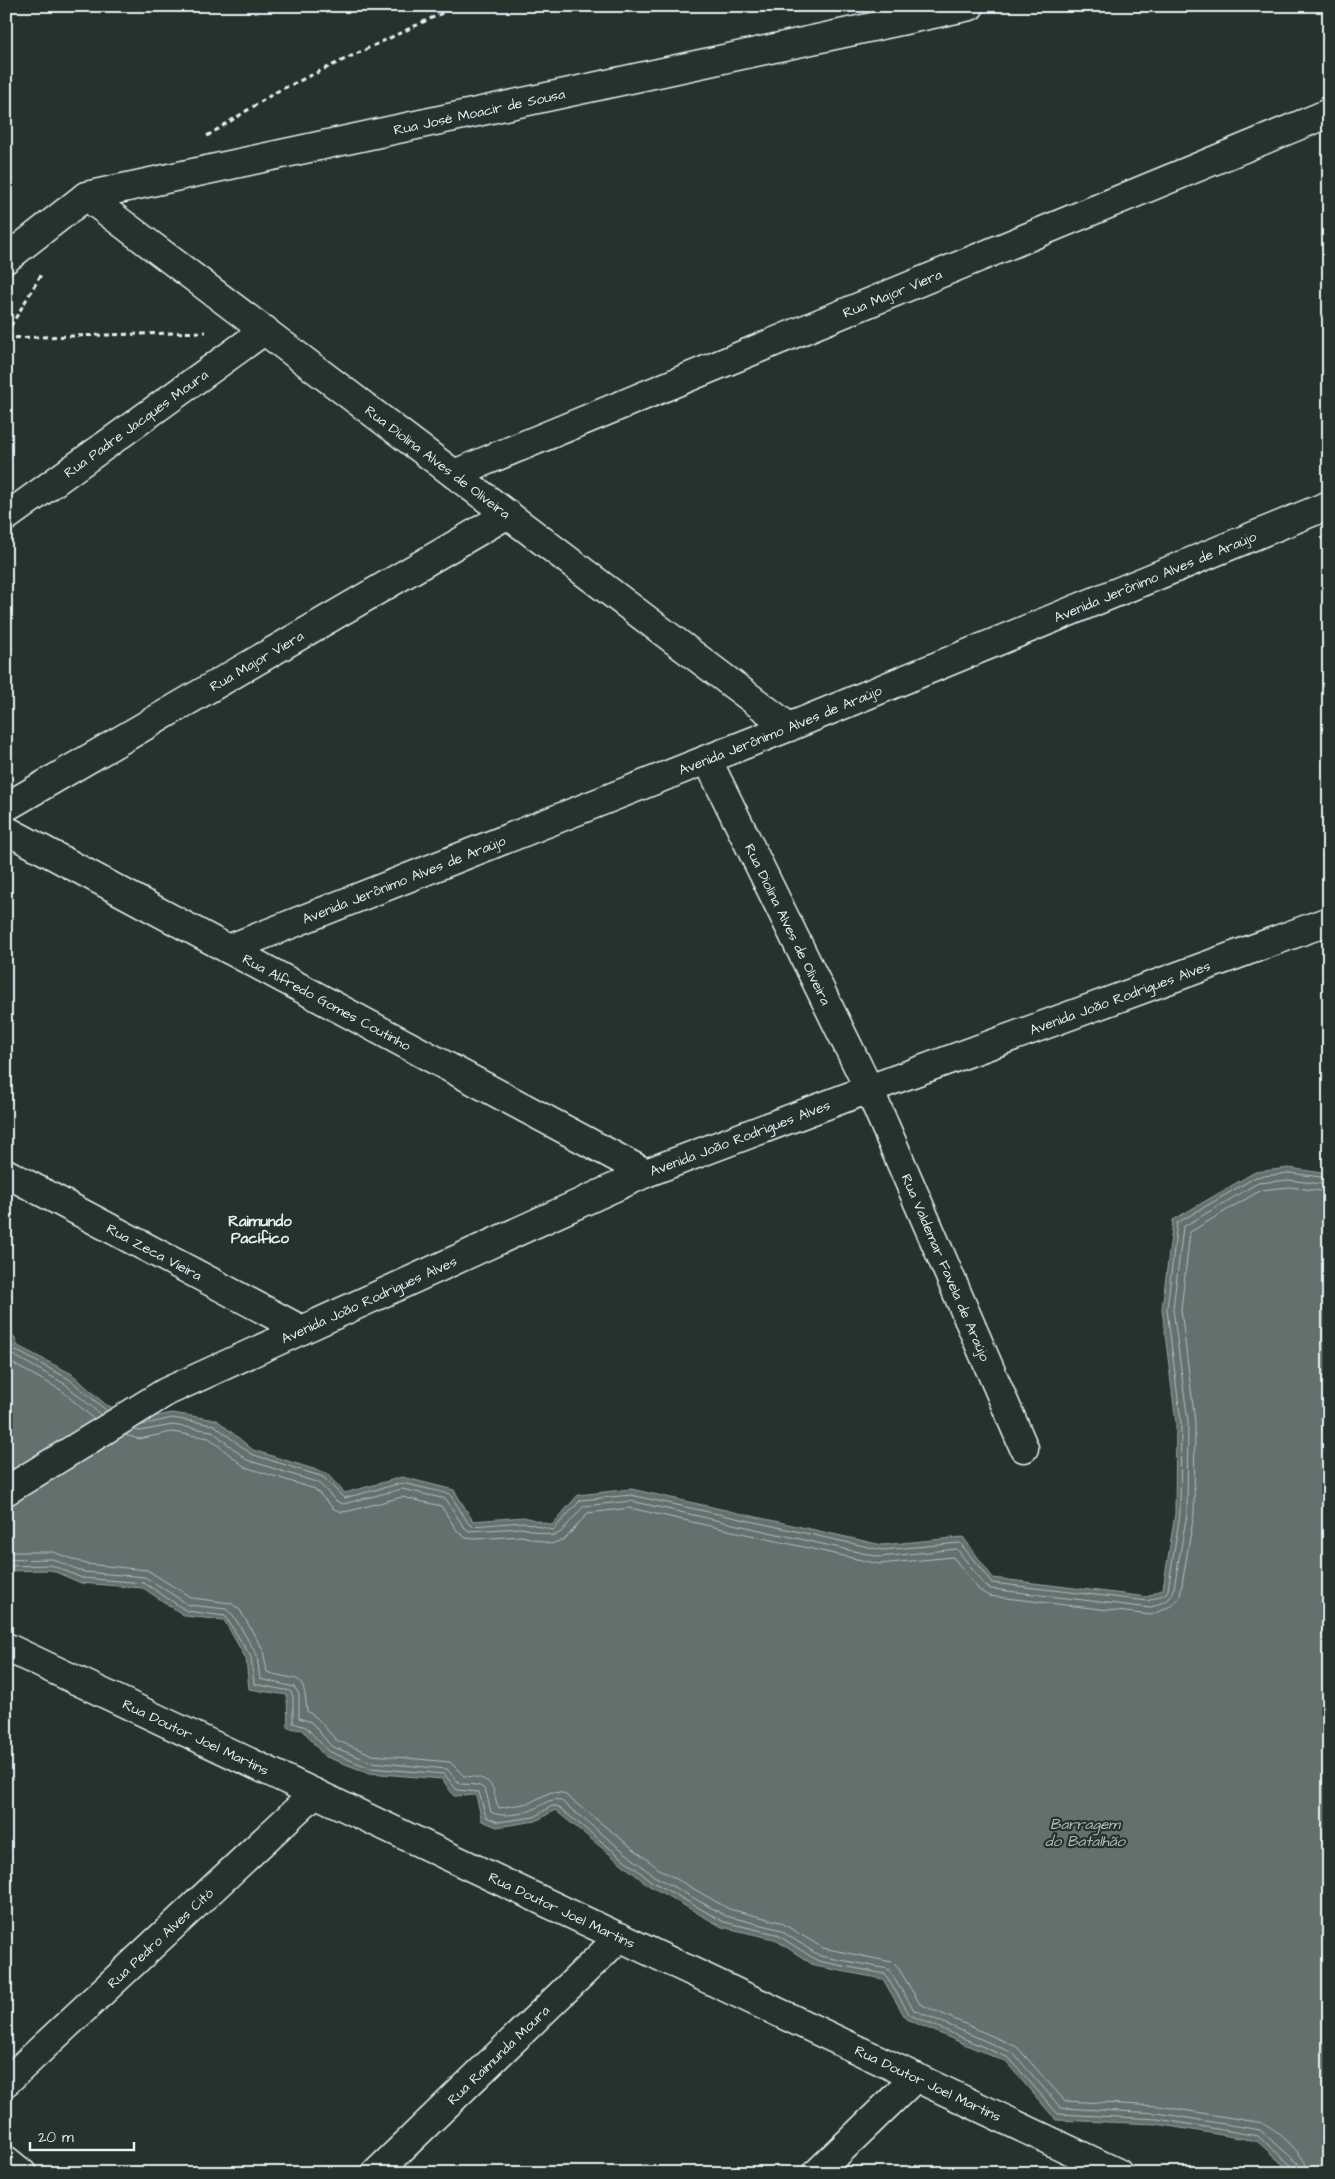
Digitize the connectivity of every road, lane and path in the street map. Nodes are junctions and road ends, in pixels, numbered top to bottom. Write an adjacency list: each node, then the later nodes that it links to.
1 (457, 6): 4 (path)
2 (970, 6): 5 (street, Rua José Moacir de Sousa)
3 (1329, 113): 10 (street, Rua Major Viera)
4 (199, 141)
5 (86, 196): 6 (street, Rua José Moacir de Sousa); 7 (street, Rua Diolina Alves de Oliveira)
6 (6, 259)
7 (264, 330): 10 (street, Rua Diolina Alves de Oliveira); 13 (street, Rua Padre Jacques Moura)
8 (215, 332): 9 (path)
9 (6, 338)
10 (454, 474): 12 (street, Rua Diolina Alves de Oliveira)
11 (1329, 506): 14 (street, Avenida Jerônimo Alves de Araújo)
12 (508, 514): 14 (street, Rua Diolina Alves de Oliveira); 16 (street, Rua Major Viera)
13 (6, 517)
14 (789, 727): 15 (street, Avenida Jerônimo Alves de Araújo)
15 (707, 760): 19 (street, Avenida Jerônimo Alves de Araújo); 20 (street, Rua Diolina Alves de Oliveira)
16 (6, 807)
17 (6, 830): 19 (street, Rua Alfredo Gomes Coutinho)
18 (1329, 920): 20 (street, Avenida João Rodrigues Alves)
19 (228, 949): 22 (street, Rua Alfredo Gomes Coutinho)
20 (869, 1089): 22 (street, Avenida João Rodrigues Alves); 24 (street, Rua Valdemar Favela de Araújo)
21 (6, 1173): 23 (street, Rua Zeca Vieira)
22 (646, 1173): 23 (street, Avenida João Rodrigues Alves)
23 (302, 1330): 25 (street, Avenida João Rodrigues Alves)
24 (1024, 1448)
25 (6, 1491)
26 (6, 1647): 27 (street, Rua Doutor Joel Martins)
27 (315, 1793): 28 (street, Rua Doutor Joel Martins); 30 (street, Rua Pedro Alves Citó)
28 (620, 1937): 29 (street, Rua Doutor Joel Martins); 33 (street, Rua Raimunda Moura)
29 (916, 2077): 34 (street); 35 (street, Rua Doutor Joel Martins)
30 (6, 2082)
31 (6, 2160): 32 (street)
32 (22, 2173)
33 (376, 2173)
34 (817, 2173)
35 (1118, 2173)

